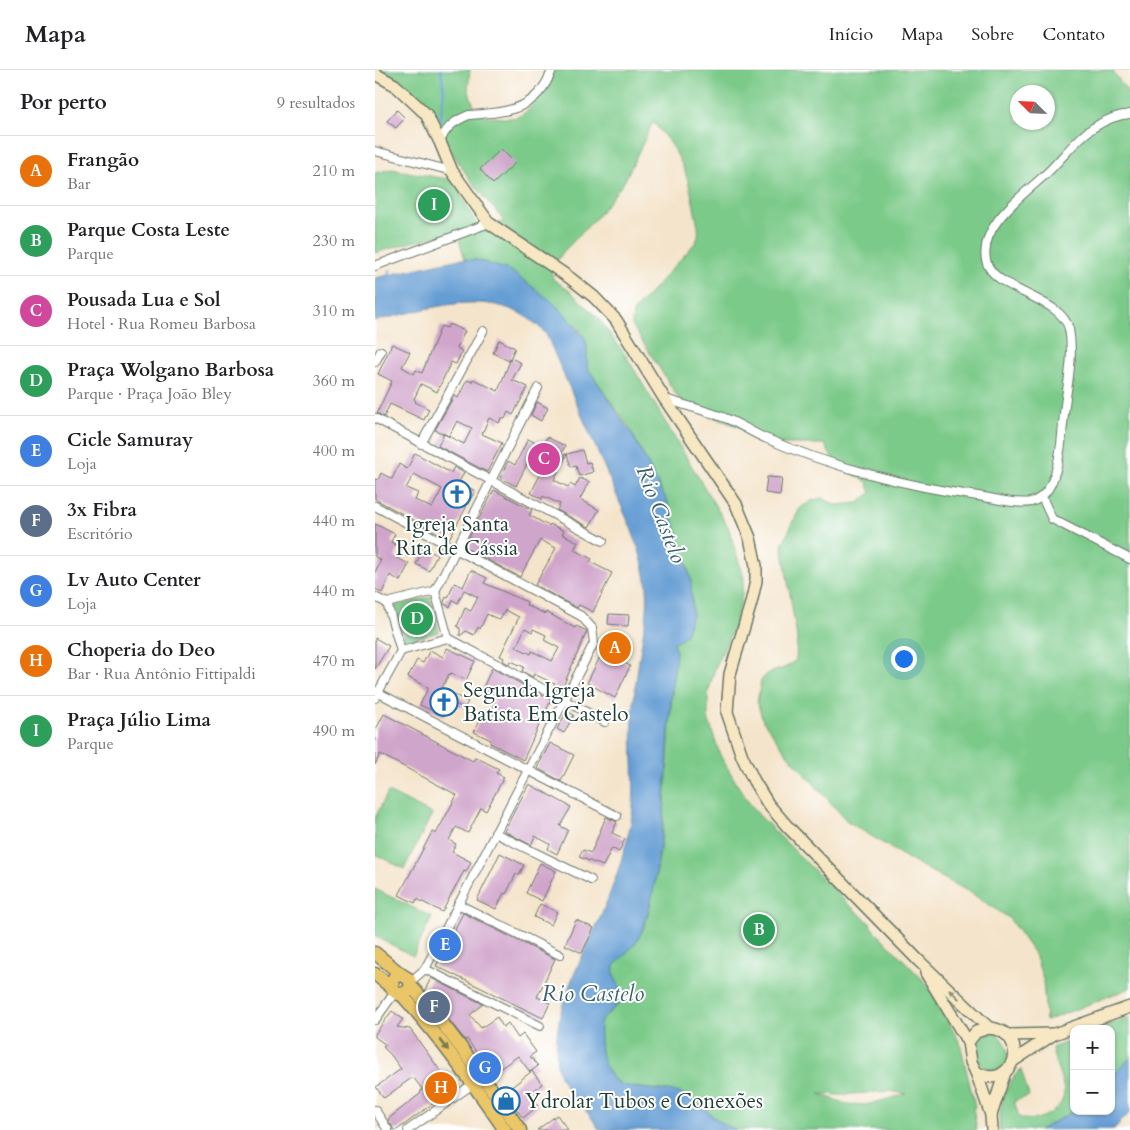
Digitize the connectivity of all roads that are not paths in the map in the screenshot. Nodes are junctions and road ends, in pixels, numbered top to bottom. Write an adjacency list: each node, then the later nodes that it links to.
1 (552, 70): 4 (street)
2 (375, 74): 4 (main road)
3 (1130, 114): 17 (street)
4 (441, 142): 6 (main road)
5 (375, 151): 6 (street)
6 (452, 171): 7 (main road)
7 (489, 223): 8 (street); 13 (main road)
8 (375, 266)
9 (483, 331): 15 (street)
10 (381, 351): 11 (street)
11 (375, 362)
12 (537, 388): 16 (street)
13 (664, 398): 17 (street); 37 (main road)
14 (375, 418): 15 (street)
15 (421, 444): 16 (street)
16 (491, 481): 19 (street); 20 (street)
17 (1042, 496): 21 (street)
18 (375, 506): 20 (street)
19 (603, 541)
20 (456, 549): 22 (street); 28 (street)
21 (1130, 559)
22 (435, 591): 24 (street); 25 (street)
23 (375, 597): 24 (street)
24 (387, 603): 26 (street)
25 (448, 638): 26 (street); 28 (street)
26 (401, 651): 27 (street)
27 (376, 694): 30 (street)
28 (565, 701): 29 (street); 30 (street)
29 (605, 722)
30 (528, 771): 31 (street); 32 (street)
31 (617, 816)
32 (495, 833): 33 (street); 34 (street)
33 (591, 880)
34 (458, 904): 36 (street); 38 (street)
35 (375, 953): 40 (main road)
36 (560, 955)
37 (919, 960): 44 (main road, one-way to 37); 47 (main road)
38 (425, 969): 40 (street); 43 (street)
39 (375, 974): 40 (main road)
40 (402, 986): 42 (street); 51 (main road, one-way to 51); 57 (main road)
41 (1130, 1007): 45 (main road)
42 (375, 1020)
43 (540, 1026)
44 (989, 1028): 46 (main road); 47 (main road)
45 (1054, 1034): 46 (main road); 48 (main road)
46 (1008, 1036): 48 (main road)
47 (968, 1042): 49 (main road)
48 (1013, 1061): 50 (main road)
49 (976, 1072): 50 (main road); 53 (main road)
50 (1005, 1072): 53 (main road)
51 (473, 1084): 55 (street); 56 (main road)
52 (375, 1110): 54 (street)
53 (991, 1115): 58 (main road)
54 (388, 1130)
55 (408, 1130)
56 (505, 1130)
57 (520, 1130)
58 (992, 1130)

